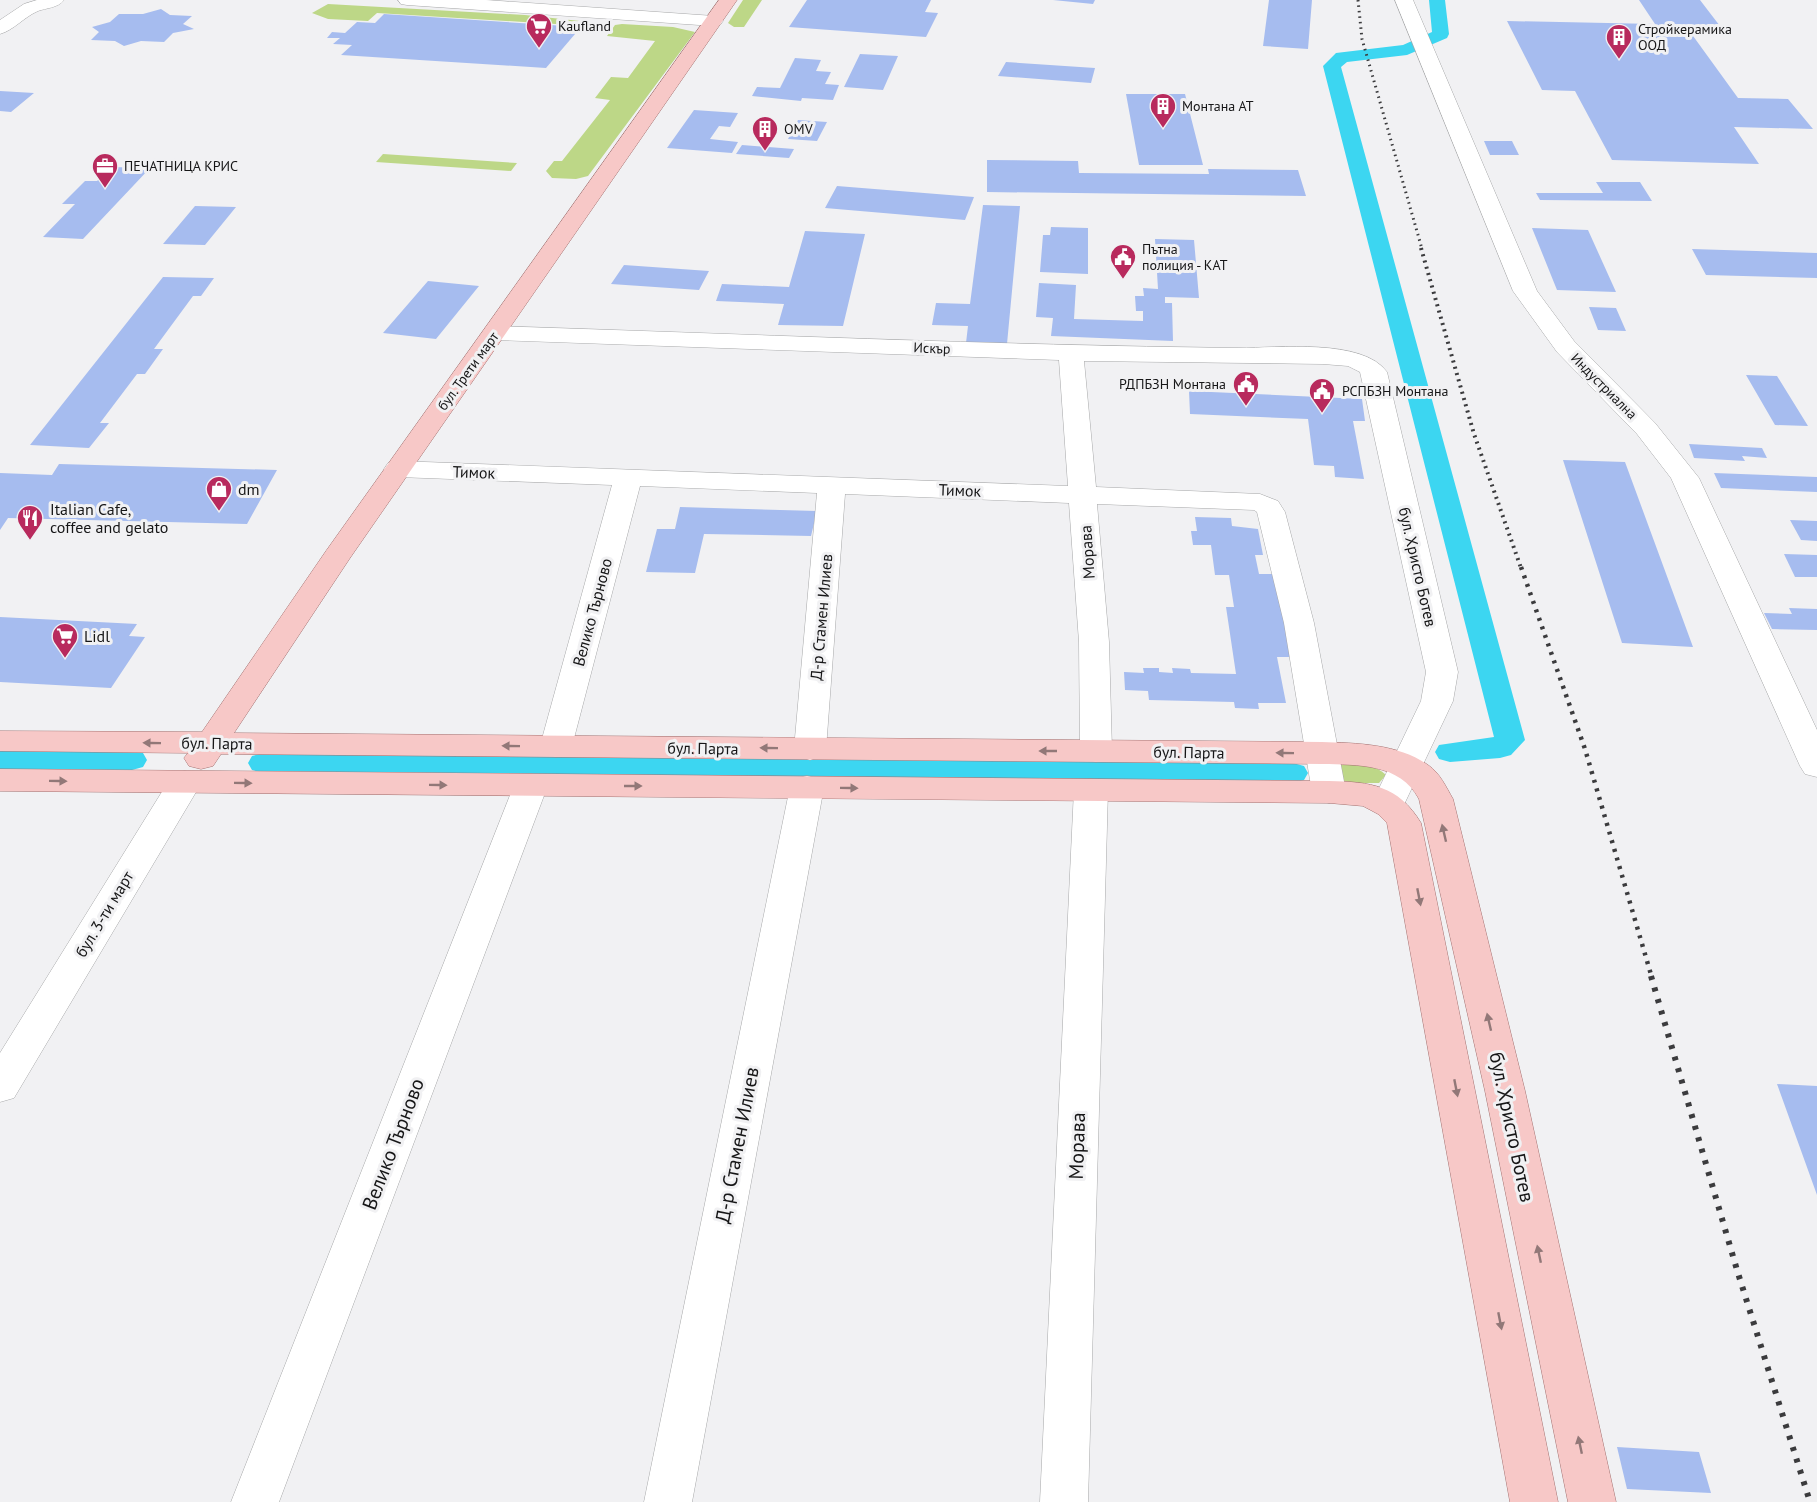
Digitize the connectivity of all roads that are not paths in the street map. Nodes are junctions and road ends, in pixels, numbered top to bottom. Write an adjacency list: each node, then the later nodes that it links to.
1 (407, 0): 5 (street)
2 (728, 0): 5 (main road, бул. Трети март)
3 (1404, 0): 19 (street, Индустриална)
4 (47, 3): 6 (street)
5 (714, 21): 7 (main road, бул. Трети март)
6 (2, 24)
7 (496, 333): 8 (street, Искър); 10 (main road, бул. Трети март)
8 (1071, 353): 9 (street, Искър); 13 (street, Морава)
9 (1368, 365): 18 (street, бул. Христо Ботев)
10 (398, 470): 11 (street, Тимок); 15 (main road, бул. Трети март)
11 (628, 478): 12 (street, Тимок); 16 (street, Велико Търново)
12 (832, 485): 13 (street, Тимок); 20 (street, Д-р Стамен Илиев)
13 (1083, 496): 17 (street, Тимок); 21 (street, Морава)
14 (0, 741): 15 (main road, бул. Парта, one-way to 14)
15 (211, 743): 16 (main road, бул. Парта, one-way to 15); 23 (main road, бул. 3-ти март)
16 (556, 746): 20 (main road, бул. Парта, one-way to 16)
17 (1322, 753): 18 (main road, бул. Парта); 21 (main road, бул. Парта, one-way to 21); 25 (street)
18 (1405, 765): 26 (street, бул. Христо Ботев); 32 (main road, бул. Христо Ботев, one-way to 18)
19 (1817, 765)
20 (808, 768): 21 (main road, бул. Парта); 24 (main road, бул. Парта, one-way to 20); 29 (street, Д-р Стамен Илиев)
21 (1093, 770): 25 (main road, бул. Парта); 30 (street, Морава)
22 (0, 780): 23 (main road, бул. Парта, one-way to 23)
23 (185, 782): 24 (main road, бул. Парта, one-way to 24); 27 (street, бул. 3-ти март)
24 (531, 785): 28 (street, Велико Търново)
25 (1329, 792): 26 (main road, бул. Парта)
26 (1389, 803): 31 (main road, one-way to 31)
27 (0, 1087)
28 (255, 1502)
29 (668, 1502)
30 (1064, 1502)
31 (1534, 1502)
32 (1592, 1502)

